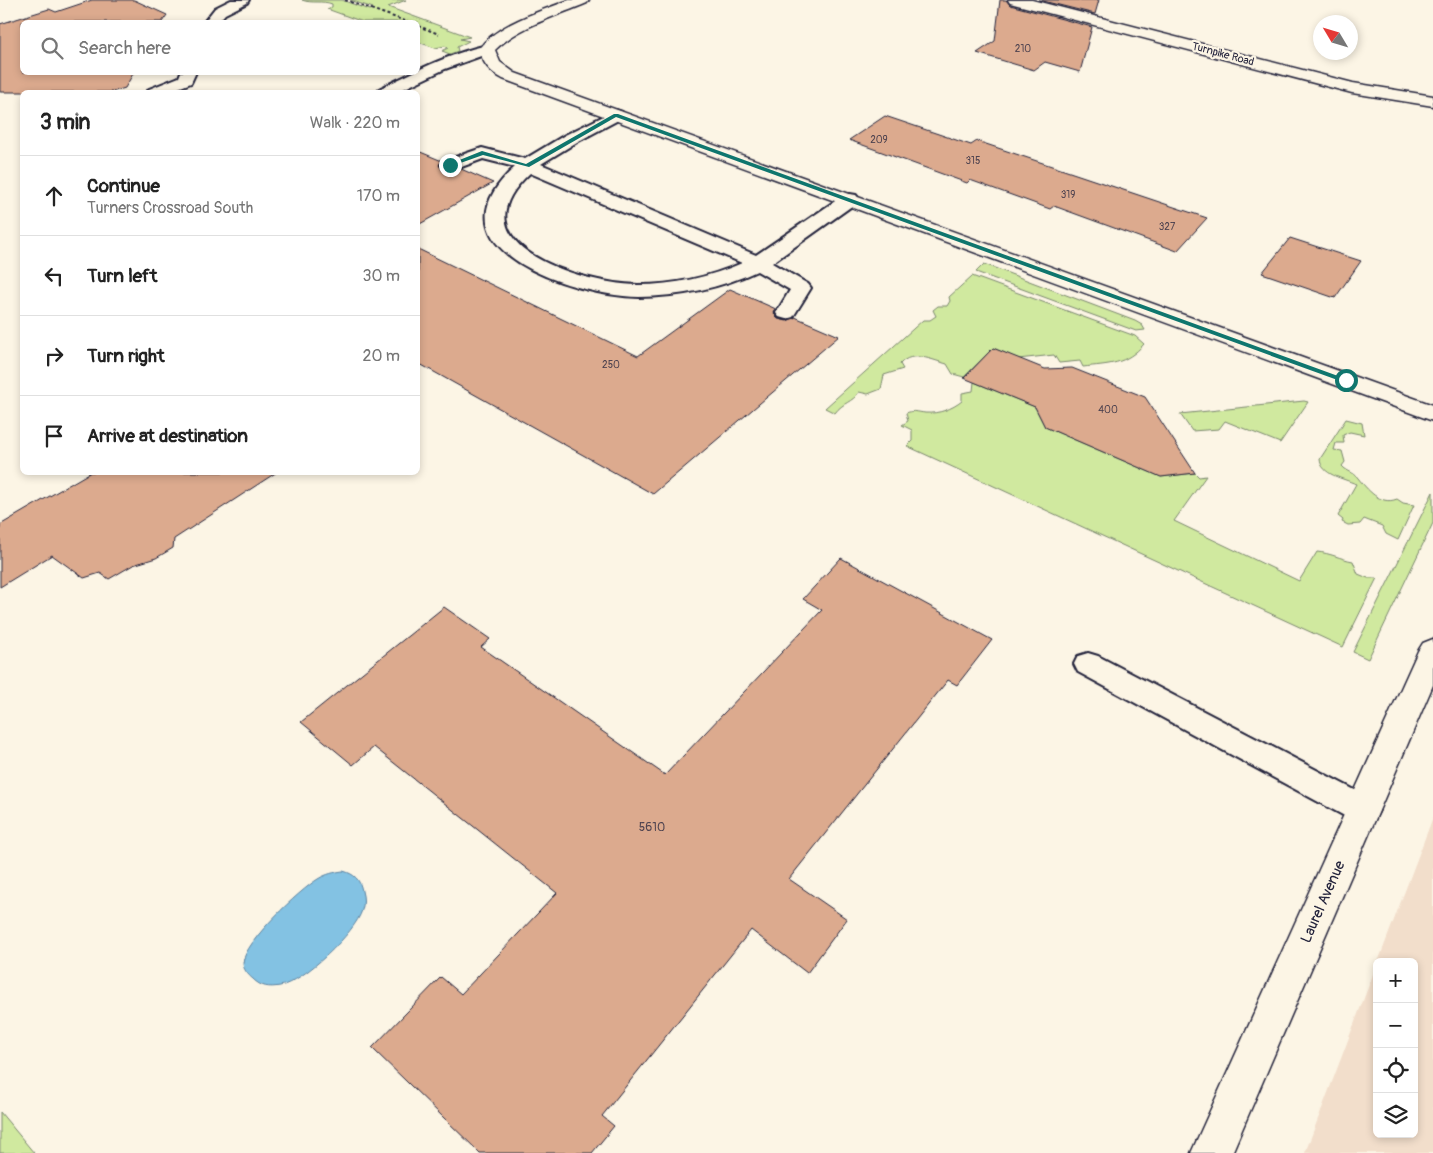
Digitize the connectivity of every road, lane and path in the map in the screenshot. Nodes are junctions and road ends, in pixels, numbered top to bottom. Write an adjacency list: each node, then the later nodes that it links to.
1 (242, 0): 5 (lane)
2 (345, 0): 6 (path)
3 (582, 0): 7 (street)
4 (1015, 0): 11 (street, Turnpike Road)
5 (213, 20)
6 (402, 20)
7 (487, 49): 10 (lane); 12 (street)
8 (188, 75): 9 (lane)
9 (160, 90)
10 (389, 90)
11 (1433, 101)
12 (616, 115): 14 (lane); 15 (street)
13 (450, 165): 14 (lane)
14 (527, 166): 16 (lane); 16 (lane)
15 (850, 199): 16 (lane); 18 (street)
16 (758, 263): 17 (lane)
17 (786, 313)
18 (1433, 413)
19 (1433, 651): 21 (street, Laurel Avenue)
20 (1088, 664): 21 (lane)
21 (1363, 810): 22 (street, Laurel Avenue)
22 (1211, 1153)

